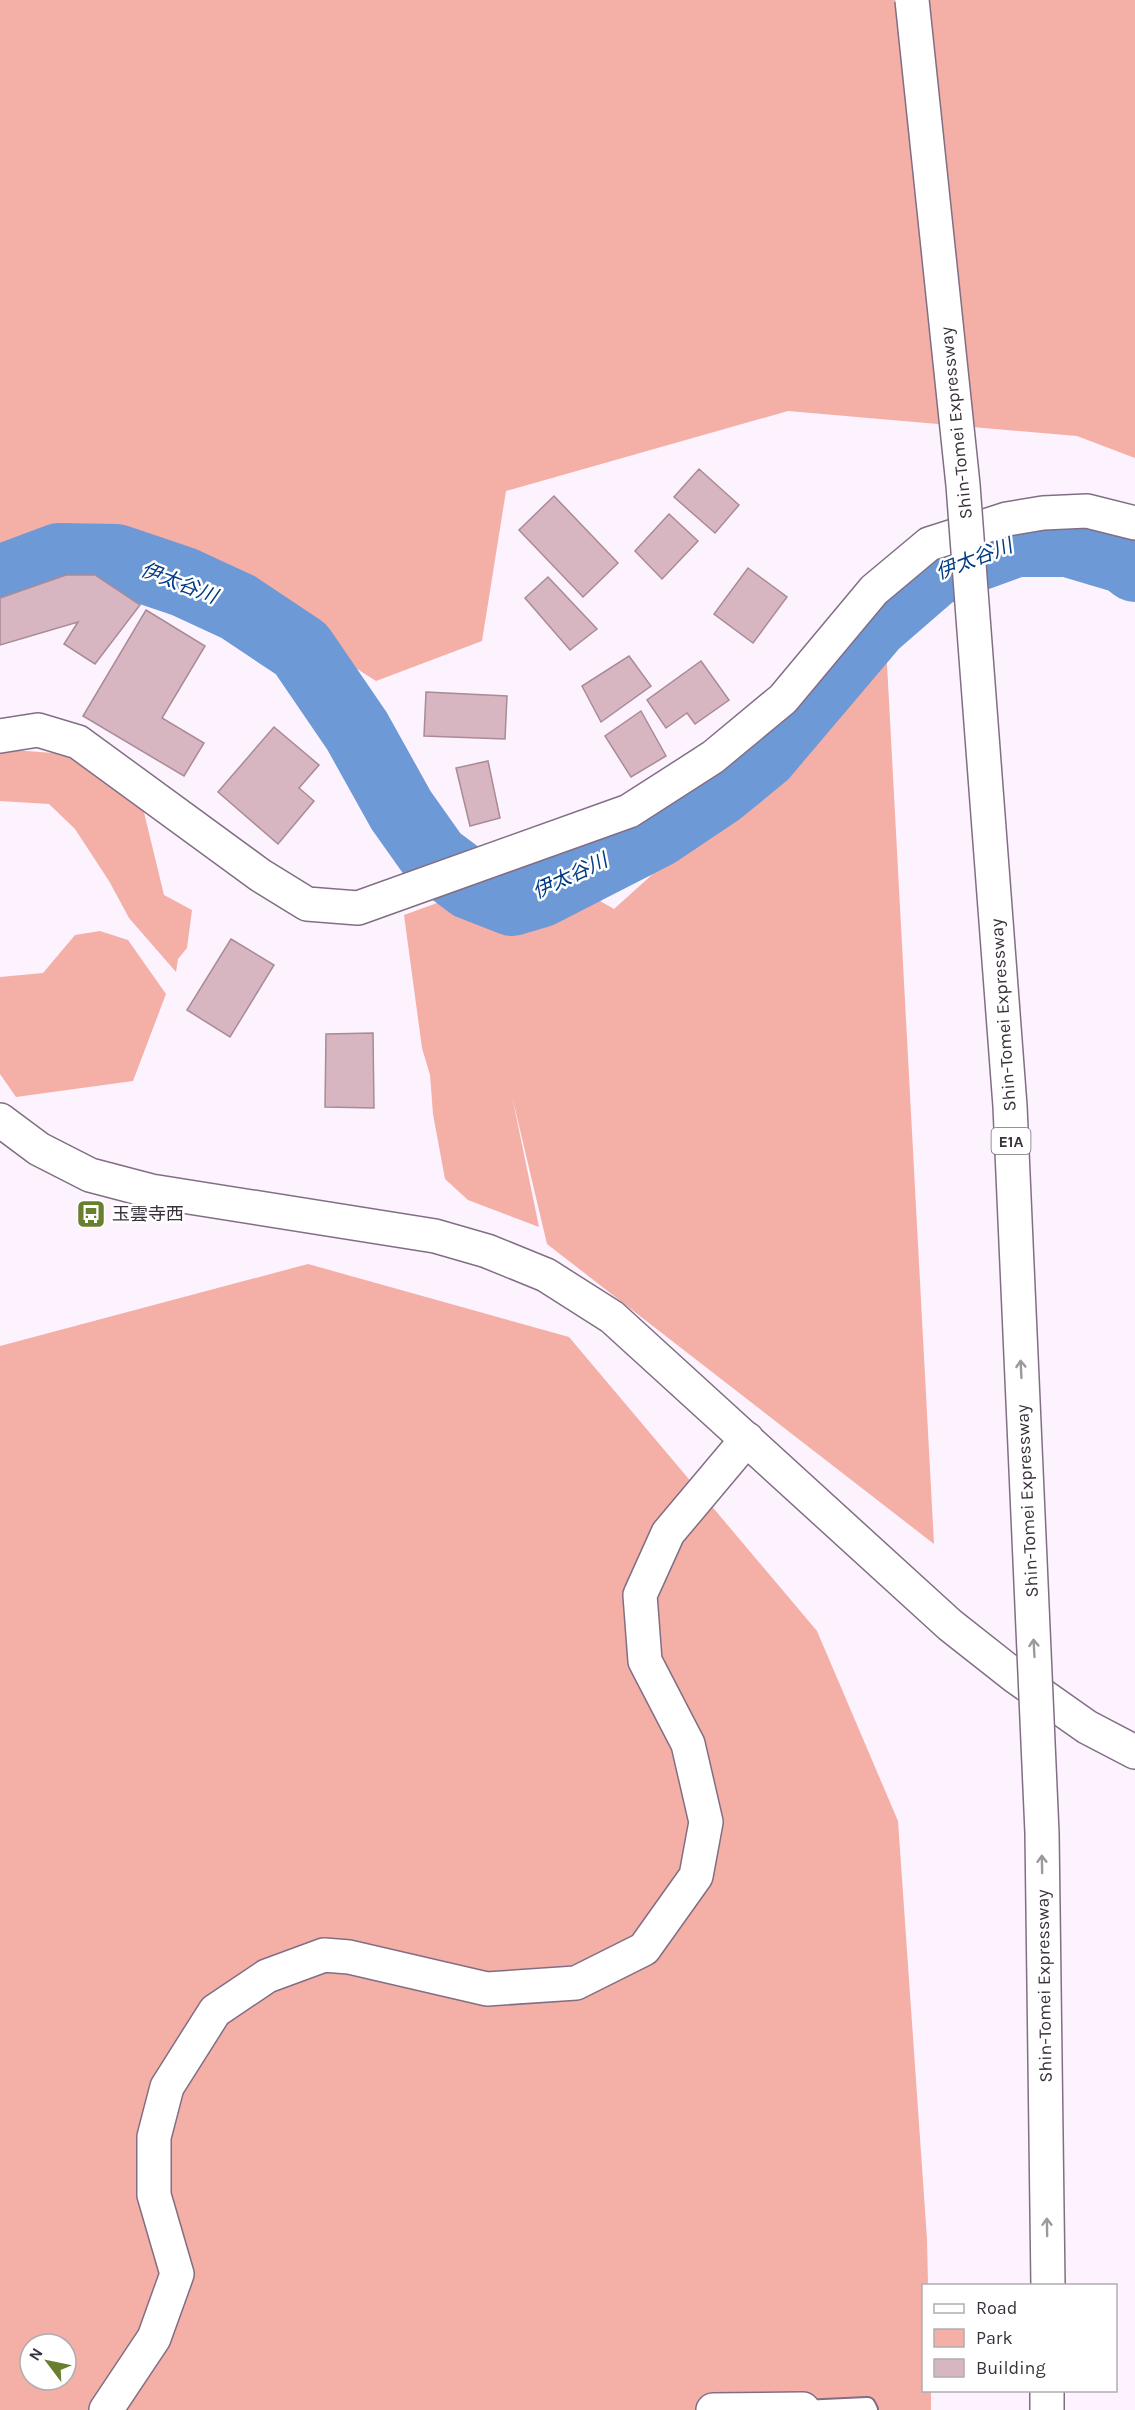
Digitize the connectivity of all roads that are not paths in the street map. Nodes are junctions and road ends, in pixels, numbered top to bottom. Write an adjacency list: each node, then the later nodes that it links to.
1 (912, 0): 7 (main road, Shin-Tomei Expressway / E1A, one-way to 1, bridge)
2 (1135, 523): 3 (main road)
3 (0, 736)
4 (0, 1120): 5 (main road)
5 (747, 1439): 6 (main road); 10 (main road)
6 (1135, 1752)
7 (1048, 2284)
8 (1047, 2392): 13 (main road)
9 (803, 2409): 11 (main road); 12 (lane)
10 (106, 2410)
11 (713, 2410)
12 (868, 2410)
13 (1047, 2410)

